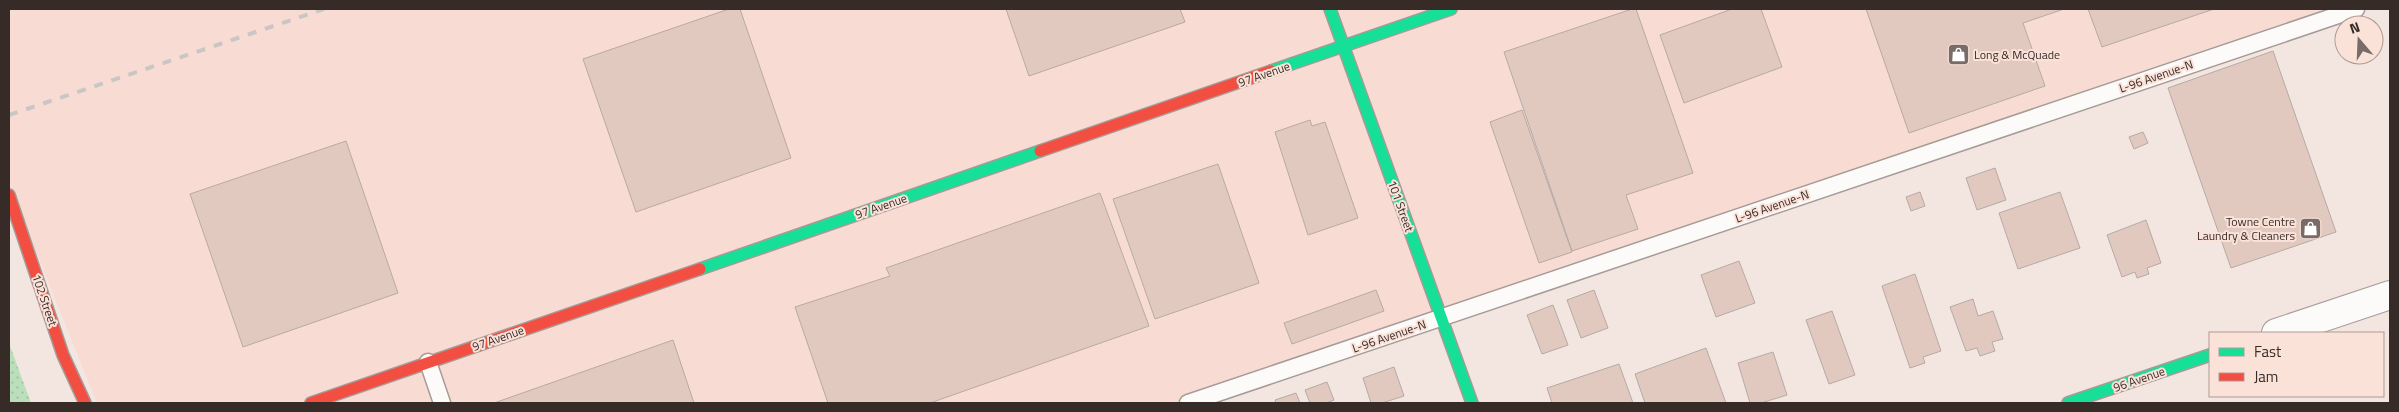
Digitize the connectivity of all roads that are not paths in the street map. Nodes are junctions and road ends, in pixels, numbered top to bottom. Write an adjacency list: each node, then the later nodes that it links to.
1 (1330, 9): 4 (street, 101 Street)
2 (1451, 9): 4 (street, 97 Avenue)
3 (2356, 9): 7 (lane, L-96 Avenue-N)
4 (1342, 46): 7 (street, 101 Street); 10 (street, 97 Avenue)
5 (9, 195): 11 (street, 102 Street)
6 (2390, 295): 8 (street)
7 (1441, 318): 14 (lane, L-96 Avenue-N); 15 (street, 101 Street)
8 (2279, 332)
9 (2209, 355): 16 (street, 96 Avenue)
10 (428, 362): 12 (street, 97 Avenue); 13 (lane)
11 (85, 403)
12 (311, 403)
13 (442, 403)
14 (1188, 403)
15 (1472, 403)
16 (2068, 403)

